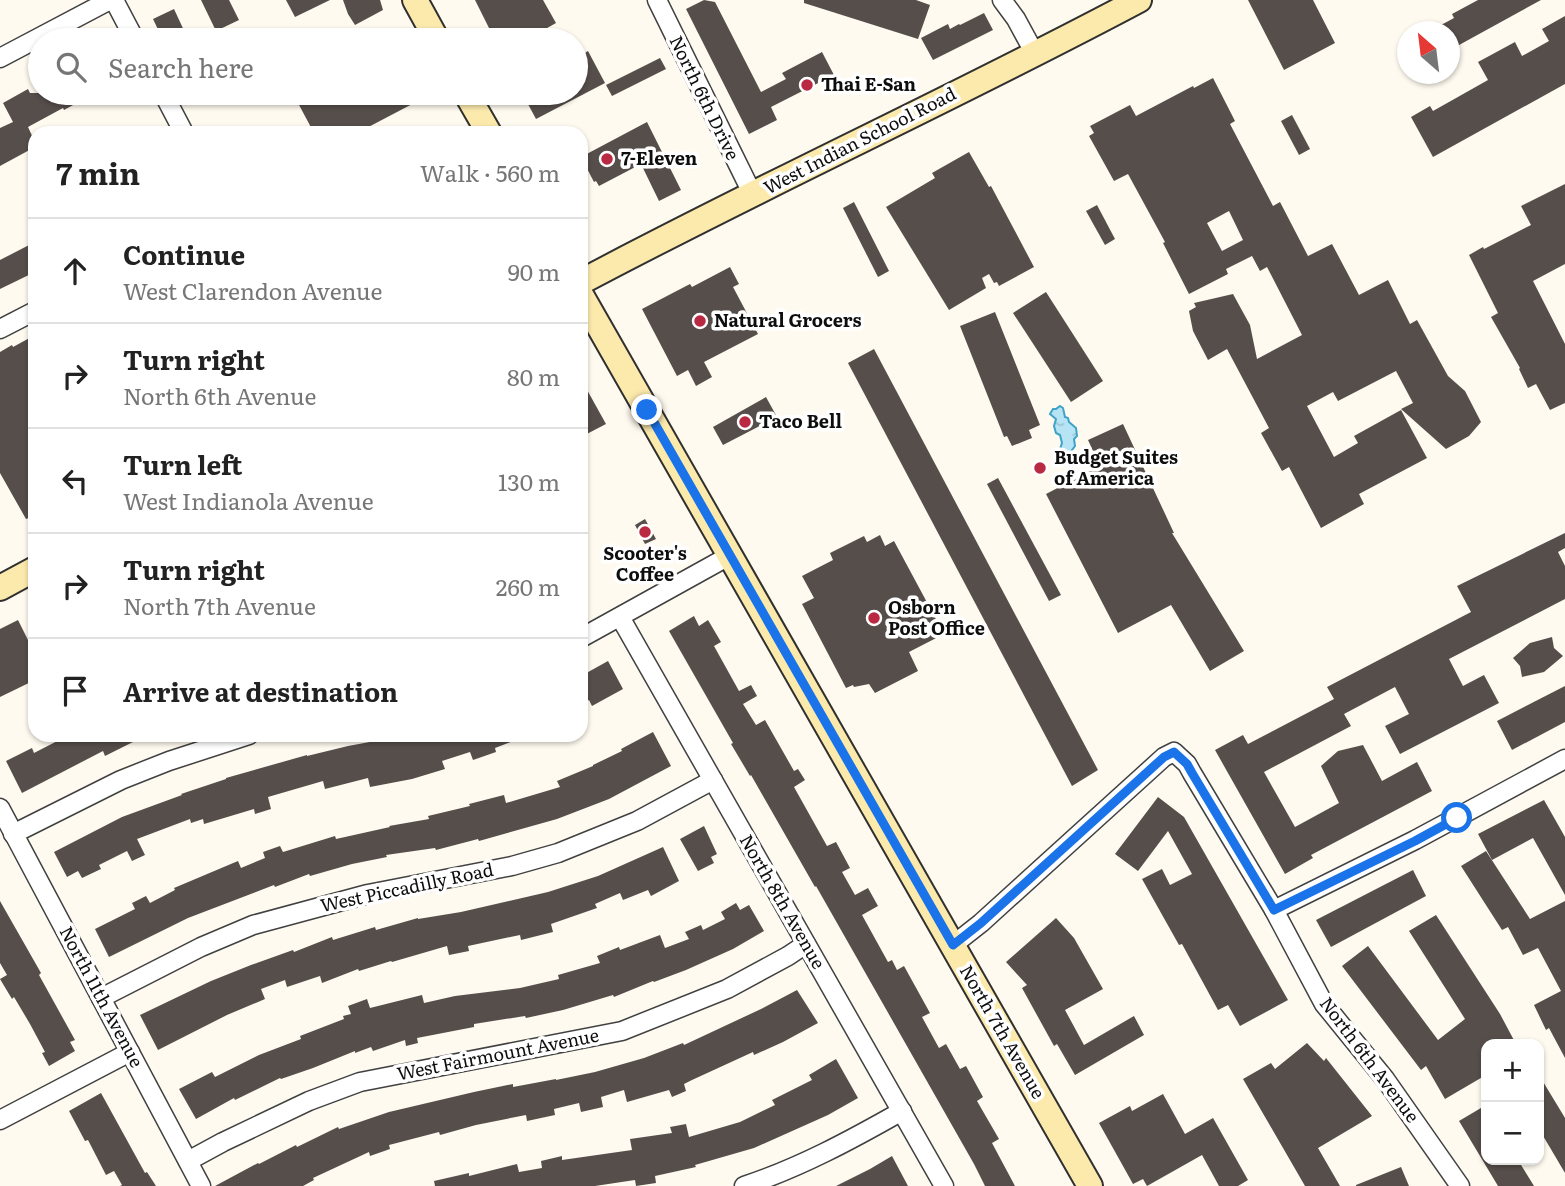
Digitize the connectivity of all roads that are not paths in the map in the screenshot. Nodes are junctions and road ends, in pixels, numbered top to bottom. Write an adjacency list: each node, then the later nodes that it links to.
1 (112, 0): 6 (street); 7 (street)
2 (415, 0): 8 (main road)
3 (657, 0): 16 (street, North 6th Drive)
4 (1002, 0): 10 (street)
5 (1139, 0): 10 (main road, West Indian School Road)
6 (58, 28)
7 (128, 28)
8 (430, 28)
9 (28, 44): 11 (street)
10 (1035, 54): 16 (main road, West Indian School Road)
11 (0, 58)
12 (169, 105): 14 (street)
13 (473, 105): 15 (main road)
14 (180, 126)
15 (484, 126)
16 (753, 195): 17 (main road, West Indian School Road)
17 (588, 278)
18 (588, 307): 21 (main road, North 7th Avenue)
19 (28, 315): 20 (street)
20 (0, 329)
21 (729, 556): 24 (street); 33 (main road, North 7th Avenue)
22 (28, 573): 23 (main road)
23 (0, 588)
24 (620, 617): 25 (street); 28 (street, North 8th Avenue)
25 (588, 634)
26 (227, 742): 30 (street)
27 (1564, 761): 31 (street)
28 (713, 780): 32 (street, North 8th Avenue); 34 (street, West Piccadilly Road)
29 (0, 808): 30 (street, North 11th Avenue)
30 (13, 834): 34 (street, North 11th Avenue)
31 (1274, 910): 33 (street, North 6th Avenue); 43 (street, North 6th Avenue)
32 (806, 944): 36 (street, North 8th Avenue); 38 (street, West Fairmount Avenue)
33 (953, 945): 42 (main road, North 7th Avenue)
34 (101, 998): 35 (street, North 11th Avenue)
35 (130, 1052): 37 (street); 38 (street, North 11th Avenue)
36 (902, 1111): 40 (street); 41 (street, North 8th Avenue)
37 (0, 1120)
38 (188, 1161): 39 (street, North 11th Avenue)
39 (201, 1186)
40 (744, 1186)
41 (944, 1186)
42 (1090, 1186)
43 (1460, 1186)

